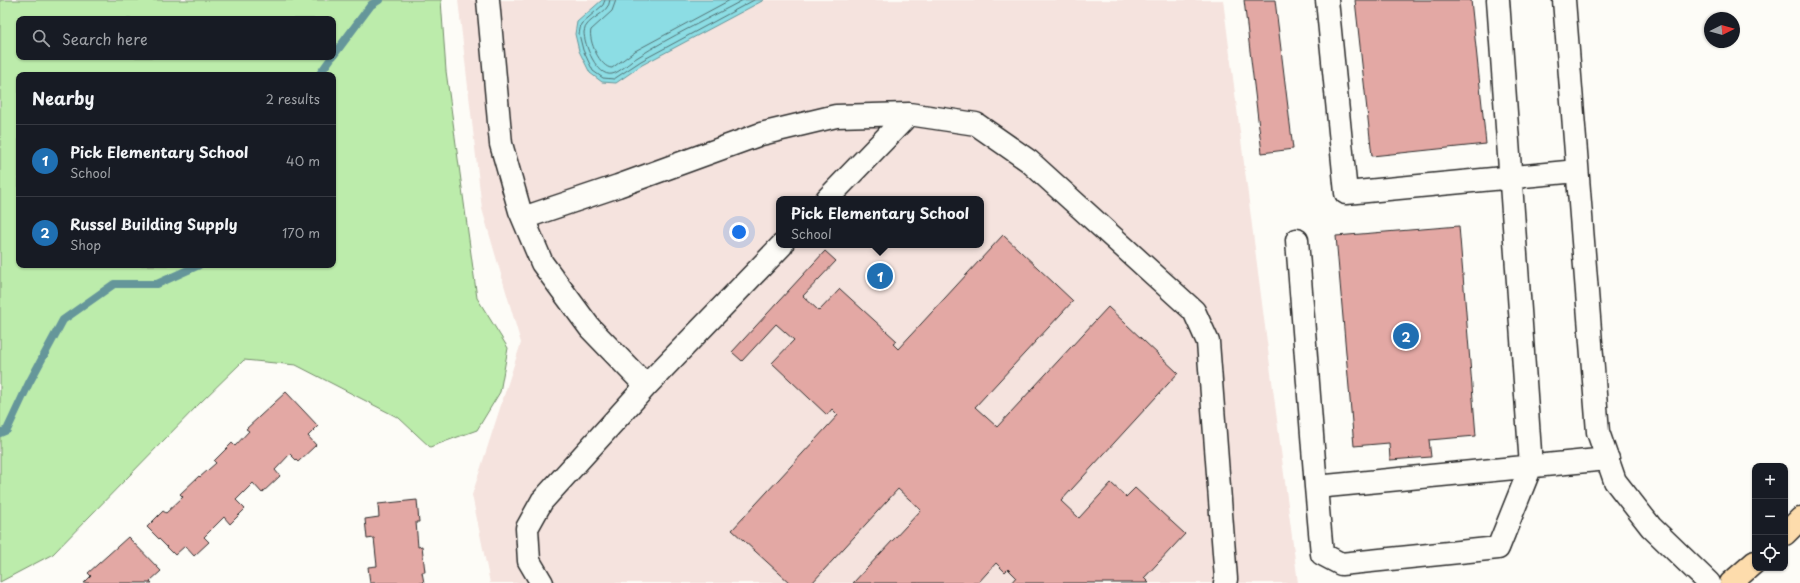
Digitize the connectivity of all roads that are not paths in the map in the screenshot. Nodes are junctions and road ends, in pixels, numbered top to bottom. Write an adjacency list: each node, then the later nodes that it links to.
1 (488, 0): 9 (lane)
2 (1328, 0): 7 (lane)
3 (1498, 0): 7 (lane)
4 (1564, 0): 6 (lane)
5 (909, 114): 8 (lane); 9 (lane); 20 (lane)
6 (1577, 171): 7 (lane); 13 (lane)
7 (1510, 178): 14 (lane)
8 (830, 196)
9 (523, 218): 12 (lane)
10 (1297, 240): 15 (lane)
11 (779, 248): 12 (lane)
12 (646, 386): 19 (lane)
13 (1608, 459): 14 (lane); 21 (lane)
14 (1531, 466): 15 (lane); 15 (lane)
15 (1316, 487)
16 (1800, 519): 17 (main road)
17 (1788, 531)
18 (1752, 565): 22 (main road)
19 (542, 583)
20 (1225, 583)
21 (1709, 583)
22 (1731, 583)

